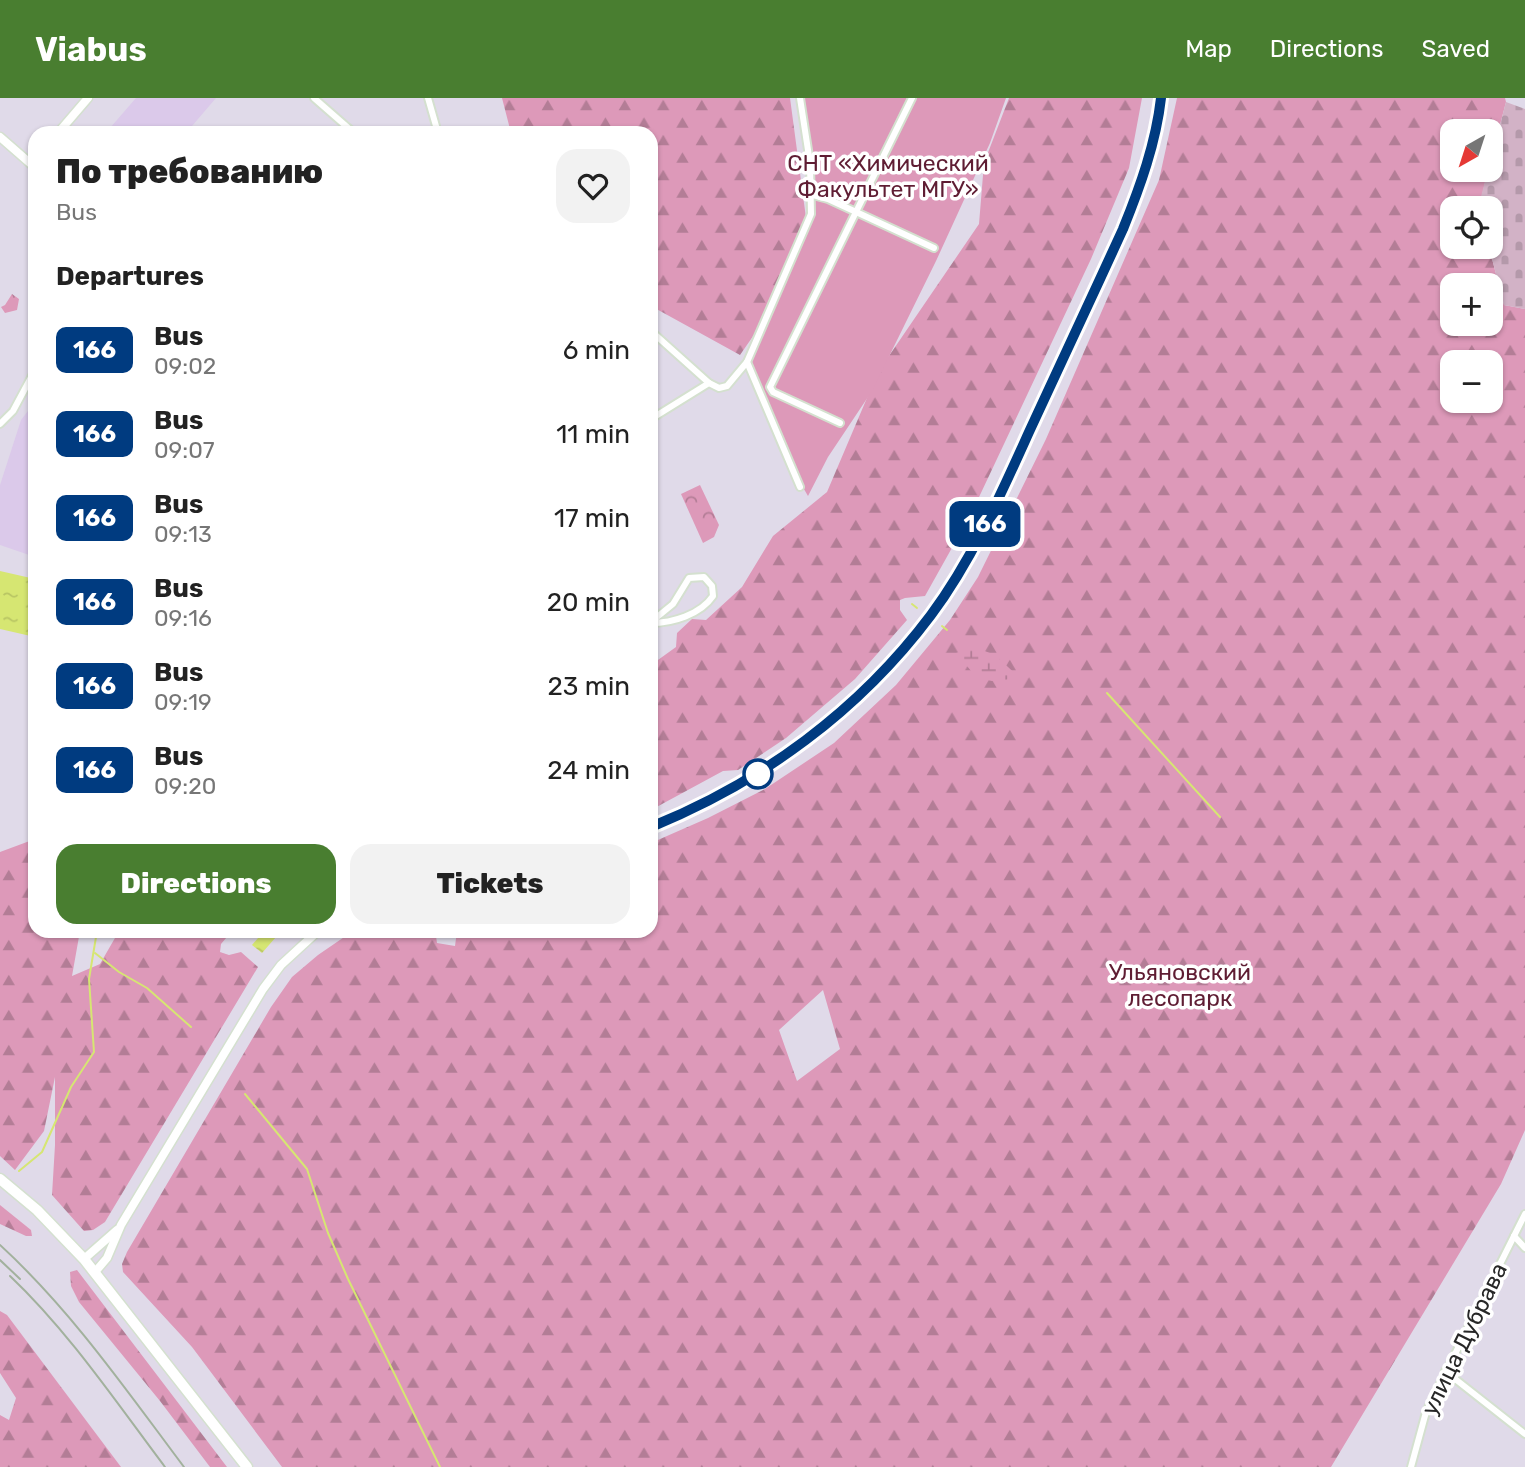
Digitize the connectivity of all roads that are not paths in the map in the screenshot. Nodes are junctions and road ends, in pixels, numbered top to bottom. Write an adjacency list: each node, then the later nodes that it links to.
1 (88, 98): 7 (street)
2 (314, 98): 8 (street)
3 (428, 98): 9 (street)
4 (800, 98): 12 (street)
5 (912, 98): 13 (street)
6 (1161, 98): 25 (street)
7 (64, 126)
8 (346, 126)
9 (436, 126)
10 (0, 137): 11 (street)
11 (28, 159)
12 (813, 195): 13 (street); 16 (street)
13 (857, 212): 14 (street); 20 (street)
14 (934, 248)
15 (658, 337): 18 (street)
16 (747, 362): 18 (street); 22 (street)
17 (28, 383): 21 (street)
18 (709, 383): 19 (street)
19 (658, 415)
20 (840, 423)
21 (0, 424)
22 (800, 487)
23 (658, 617): 24 (street)
24 (658, 623)
25 (658, 824)
26 (310, 938): 29 (street)
27 (0, 1179): 32 (main road)
28 (1525, 1214): 30 (street, улица Дубрава)
29 (121, 1225): 32 (street); 33 (street)
30 (1514, 1236): 31 (street); 34 (street, улица Дубрава)
31 (1525, 1248)
32 (84, 1259): 33 (main road)
33 (95, 1272): 36 (main road)
34 (1445, 1371): 35 (street); 37 (street, улица Дубрава)
35 (1525, 1434)
36 (247, 1467)
37 (1411, 1467)

